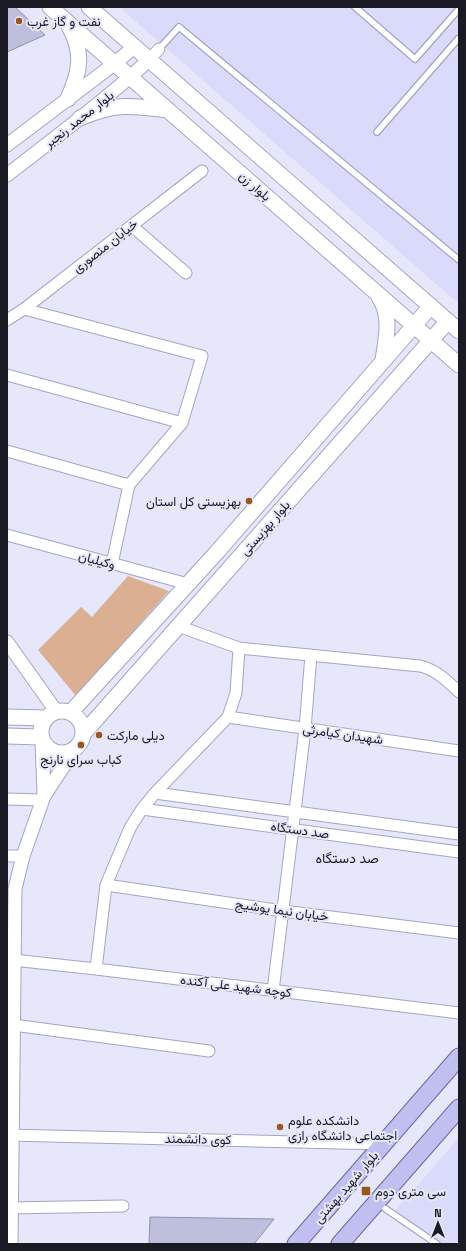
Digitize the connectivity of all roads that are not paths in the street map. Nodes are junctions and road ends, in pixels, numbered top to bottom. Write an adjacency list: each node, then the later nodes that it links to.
1 (50, 7): 5 (main road, بلوار زن)
2 (89, 7): 7 (main road, بلوار زن)
3 (355, 7): 4 (lane)
4 (459, 9)
5 (67, 22): 9 (main road, بلوار زن); 11 (main road)
6 (459, 38): 14 (lane)
7 (134, 47): 8 (main road, بلوار زن); 9 (street, بلوار محمد رنجبر)
8 (154, 54): 10 (street, بلوار محمد رنجبر); 19 (lane); 22 (main road, بلوار زن)
9 (114, 64): 10 (main road, بلوار زن); 11 (street, بلوار محمد رنجبر)
10 (130, 78): 12 (main road, بلوار زن); 13 (street, بلوار محمد رنجبر)
11 (68, 99): 15 (street, بلوار محمد رنجبر)
12 (168, 110): 13 (main road); 21 (main road, بلوار زن)
13 (80, 118): 17 (street, بلوار محمد رنجبر)
14 (377, 132)
15 (7, 145)
16 (202, 171): 18 (street, خیابان منصوری)
17 (7, 175)
18 (132, 226): 20 (street); 23 (street, خیابان منصوری)
19 (459, 260)
20 (186, 273)
21 (377, 292): 25 (main road, بلوار زن); 28 (main road)
22 (431, 306): 25 (main road, بلوار بهزیستی); 26 (main road, بلوار زن)
23 (24, 309): 24 (street, خیابان منصوری); 31 (street)
24 (7, 320)
25 (414, 325): 27 (main road, بلوار زن); 28 (main road, بلوار بهزیستی)
26 (453, 326): 27 (main road, بلوار بهزیستی)
27 (431, 340): 29 (main road, بلوار زن); 37 (main road, بلوار بهزیستی)
28 (382, 361): 35 (main road, بلوار بهزیستی)
29 (459, 365)
30 (7, 375): 31 (street)
31 (182, 423): 33 (street)
32 (7, 451): 33 (street)
33 (129, 485): 36 (street)
34 (7, 535): 36 (street, وکیلیان)
35 (218, 551): 37 (main road); 38 (main road, بلوار بهزیستی)
36 (112, 564): 38 (street, وکیلیان)
37 (232, 566): 39 (main road, بلوار بهزیستی)
38 (188, 584): 44 (main road, بلوار بهزیستی)
39 (178, 626): 41 (street); 50 (main road, بلوار بهزیستی)
40 (7, 642): 44 (street)
41 (239, 648): 42 (street); 46 (street)
42 (311, 655): 43 (street); 47 (street)
43 (459, 692)
44 (57, 714): 45 (main road); 49 (main road); 50 (main road)
45 (7, 717)
46 (228, 717): 47 (street, شهیدان کیامرثی); 52 (street)
47 (305, 729): 51 (street, شهیدان کیامرثی); 56 (street)
48 (7, 736): 49 (main road)
49 (42, 738): 50 (main road); 53 (street)
50 (80, 740): 53 (street)
51 (459, 751)
52 (155, 793): 55 (street); 56 (street, صد دستگاه)
53 (43, 798): 54 (street); 61 (street)
54 (7, 799)
55 (142, 809): 57 (street, صد دستگاه); 62 (street)
56 (294, 812): 57 (street); 58 (street, صد دستگاه)
57 (292, 829): 59 (street, صد دستگاه); 63 (street)
58 (459, 834)
59 (459, 852)
60 (7, 856): 61 (street)
61 (23, 856): 64 (street)
62 (106, 885): 63 (street, خیابان نیما یوشیج); 67 (street)
63 (282, 911): 65 (street, خیابان نیما یوشیج); 69 (street)
64 (10, 914): 66 (street)
65 (459, 933)
66 (13, 960): 67 (street, کوچه شهید علی آکنده); 68 (street)
67 (96, 969): 69 (street, کوچه شهید علی آکنده)
68 (10, 986): 71 (street)
69 (273, 991): 70 (street, کوچه شهید علی آکنده)
70 (459, 1014)
71 (13, 1025): 72 (street); 74 (street)
72 (209, 1051)
73 (459, 1057): 77 (main road, بلوار شهید بهشتی)
74 (10, 1060): 76 (street)
75 (459, 1108): 78 (main road)
76 (9, 1135): 77 (street, کوی دانشمند); 80 (street)
77 (384, 1144): 82 (main road, بلوار شهید بهشتی)
78 (376, 1203): 83 (main road); 84 (lane)
79 (123, 1206): 80 (street)
80 (9, 1208): 81 (street)
81 (10, 1244)
82 (296, 1244)
83 (340, 1244)
84 (437, 1244)

